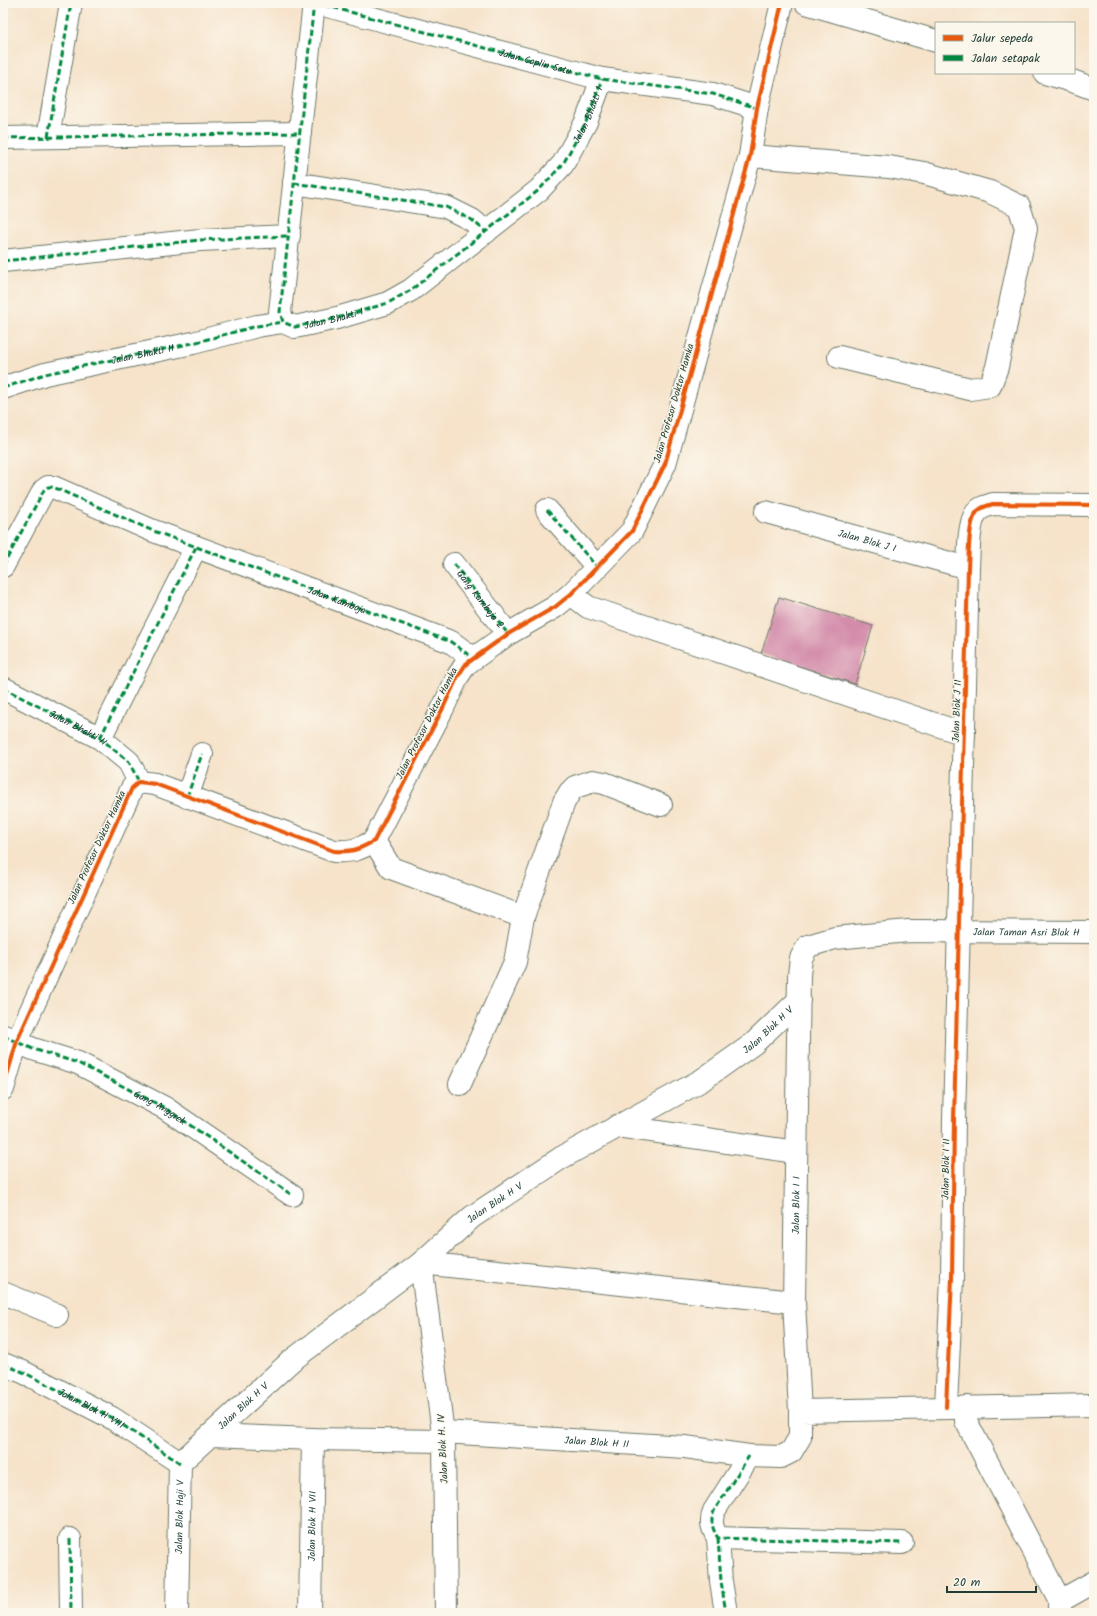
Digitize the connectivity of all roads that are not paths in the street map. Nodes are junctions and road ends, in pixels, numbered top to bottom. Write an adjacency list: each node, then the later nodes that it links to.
1 (71, 3): 11 (street)
2 (315, 3): 7 (street, Jalan Caplin Satu); 10 (street)
3 (782, 3): 9 (street, Jalan Profesor Doktor Hamka)
4 (806, 3): 5 (street)
5 (935, 41)
6 (1048, 74): 8 (street)
7 (602, 79): 9 (street, Jalan Caplin Satu); 15 (street, Jalan Bhakti 1)
8 (1094, 89)
9 (757, 108): 13 (street, Jalan Profesor Doktor Hamka)
10 (300, 133): 11 (street); 14 (street)
11 (48, 137): 12 (street)
12 (3, 138)
13 (750, 156): 19 (street); 27 (street, Jalan Profesor Doktor Hamka)
14 (294, 183): 15 (street); 16 (street)
15 (486, 232): 18 (street, Jalan Bhakti 1)
16 (289, 236): 17 (street); 18 (street)
17 (3, 261)
18 (283, 322): 20 (street, Jalan Bhakti II)
19 (839, 357)
20 (3, 388)
21 (1094, 505): 28 (street, Jalan Blok J II)
22 (547, 510): 27 (street)
23 (766, 512): 28 (street, Jalan Blok J I)
24 (196, 547): 26 (street, Jalan Kamboja); 31 (street, Jalan Kamboja); 34 (street)
25 (454, 564): 30 (street, Gang Kamboja 2)
26 (3, 566)
27 (597, 567): 29 (street, Jalan Profesor Doktor Hamka)
28 (968, 568): 33 (street, Jalan Blok J II)
29 (571, 594): 30 (street, Jalan Profesor Doktor Hamka); 33 (street)
30 (508, 634): 31 (street, Jalan Profesor Doktor Hamka)
31 (474, 658): 39 (street, Jalan Profesor Doktor Hamka)
32 (3, 688): 34 (street, Jalan Bhakti II)
33 (964, 734): 41 (street, Jalan Blok J II)
34 (100, 738): 36 (street, Jalan Bhakti II)
35 (202, 754): 37 (street)
36 (139, 782): 37 (street); 44 (street, Jalan Profesor Doktor Hamka)
37 (187, 797): 39 (street)
38 (661, 806): 40 (street)
39 (374, 841): 40 (street)
40 (523, 917): 45 (street)
41 (959, 931): 42 (street, Jalan Taman Asri Blok H); 43 (street, Jalan Taman Asri Blok H); 56 (street, Jalan Blok I II)
42 (1094, 932)
43 (799, 1000): 47 (street, Jalan Blok H V); 48 (street, Jalan Blok I I)
44 (10, 1038): 46 (street, Jalan Profesor Doktor Hamka); 49 (street, Gang Anggrek)
45 (460, 1084)
46 (3, 1089)
47 (617, 1126): 48 (street); 50 (street, Jalan Blok H V)
48 (796, 1152): 52 (street, Jalan Blok I I)
49 (292, 1195)
50 (421, 1263): 52 (street); 58 (street, Jalan Blok H V); 59 (street, Jalan Blok H. IV)
51 (3, 1293): 53 (street)
52 (794, 1302): 57 (street, Jalan Blok I I)
53 (57, 1315)
54 (3, 1364): 62 (street, Jalan Blok H VIII)
55 (1094, 1405): 56 (street)
56 (956, 1407): 57 (street); 67 (street, Jalan Blok I II)
57 (800, 1411): 61 (street, Jalan Blok H II)
58 (211, 1435): 60 (street, Jalan Blok H II); 62 (street)
59 (444, 1437): 60 (street, Jalan Blok H II); 61 (street, Jalan Blok H II); 71 (street, Jalan Blok H. IV)
60 (313, 1439): 70 (street, Jalan Blok H VII)
61 (749, 1456): 63 (street)
62 (177, 1461): 69 (street, Jalan Blok Haji V)
63 (718, 1538): 65 (street); 72 (street)
64 (70, 1539): 68 (street)
65 (902, 1543)
66 (1094, 1582): 67 (street)
67 (1060, 1609)
68 (71, 1613)
69 (177, 1613)
70 (310, 1613)
71 (446, 1613)
72 (726, 1613)

